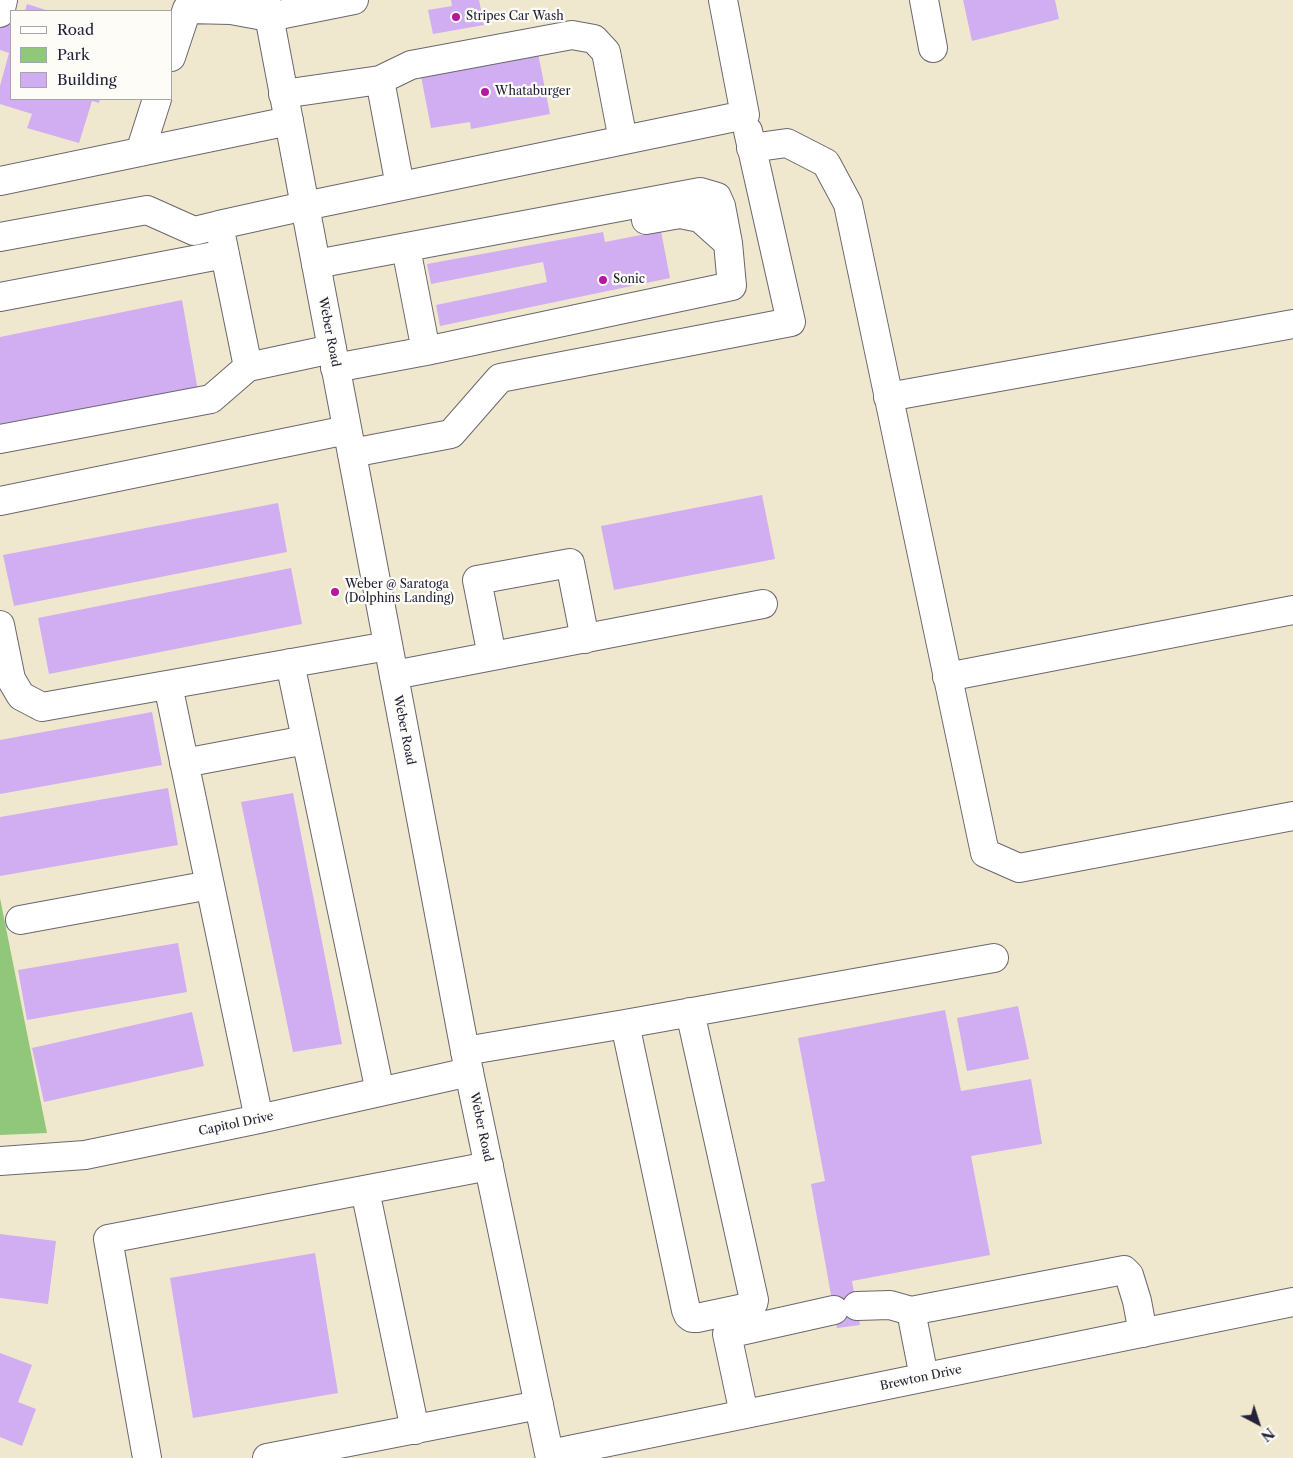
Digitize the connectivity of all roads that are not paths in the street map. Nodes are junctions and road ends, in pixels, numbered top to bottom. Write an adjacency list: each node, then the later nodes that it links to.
1 (3, 0): 7 (main road)
2 (354, 0): 6 (main road)
3 (723, 0): 13 (main road)
4 (924, 0): 8 (main road)
5 (185, 4): 6 (main road); 9 (main road)
6 (266, 4): 11 (main road, Weber Road)
7 (0, 13)
8 (933, 48)
9 (172, 53)
10 (380, 80): 11 (main road); 15 (main road); 19 (main road)
11 (284, 94): 14 (main road, Weber Road)
12 (157, 100): 17 (main road)
13 (745, 115): 15 (main road); 16 (main road)
14 (289, 122): 17 (main road); 20 (main road, Weber Road)
15 (623, 140): 19 (main road)
16 (751, 148): 31 (main road); 33 (main road)
17 (140, 152): 18 (main road)
18 (0, 181)
19 (400, 186): 20 (main road)
20 (305, 206): 21 (main road); 25 (main road, Weber Road)
21 (219, 225): 22 (main road); 24 (main road)
22 (0, 237)
23 (406, 248): 25 (main road); 28 (main road); 28 (main road)
24 (225, 254): 26 (main road); 30 (main road)
25 (316, 264): 29 (main road, Weber Road)
26 (0, 297)
27 (1293, 324): 31 (main road)
28 (426, 351): 29 (main road)
29 (334, 359): 30 (main road); 33 (main road, Weber Road)
30 (248, 367): 32 (main road)
31 (888, 397): 43 (main road)
32 (0, 439)
33 (350, 442): 34 (main road); 39 (main road, Weber Road)
34 (0, 501)
35 (764, 604): 38 (main road)
36 (1293, 610): 43 (main road)
37 (0, 625): 44 (main road)
38 (585, 639): 40 (main road); 40 (main road)
39 (388, 646): 41 (main road); 42 (main road, Weber Road)
40 (492, 656): 42 (main road)
41 (290, 663): 44 (main road); 45 (main road)
42 (394, 674): 53 (main road, Weber Road)
43 (947, 677): 47 (main road)
44 (168, 685): 46 (main road)
45 (306, 740): 46 (main road); 54 (main road)
46 (184, 763): 48 (main road)
47 (1293, 816)
48 (210, 885): 49 (main road); 55 (main road)
49 (20, 920)
50 (994, 958): 51 (main road, Capitol Drive)
51 (690, 1012): 52 (main road, Capitol Drive); 61 (main road)
52 (625, 1024): 53 (main road, Capitol Drive); 61 (main road)
53 (467, 1061): 54 (main road, Capitol Drive); 57 (main road, Weber Road)
54 (380, 1092): 55 (main road, Capitol Drive)
55 (259, 1119): 56 (main road, Capitol Drive)
56 (0, 1161)
57 (489, 1166): 58 (main road); 64 (main road, Weber Road)
58 (365, 1190): 66 (main road); 68 (main road)
59 (1293, 1302): 62 (main road, Brewton Drive)
60 (911, 1311): 61 (main road); 62 (main road); 63 (main road)
61 (725, 1324): 65 (main road)
62 (1143, 1333): 63 (main road, Brewton Drive)
63 (924, 1377): 65 (main road, Brewton Drive)
64 (539, 1405): 66 (main road); 67 (main road, Weber Road)
65 (744, 1414): 67 (main road, Brewton Drive)
66 (415, 1430): 69 (main road)
67 (550, 1456)
68 (148, 1458)
69 (267, 1458)

